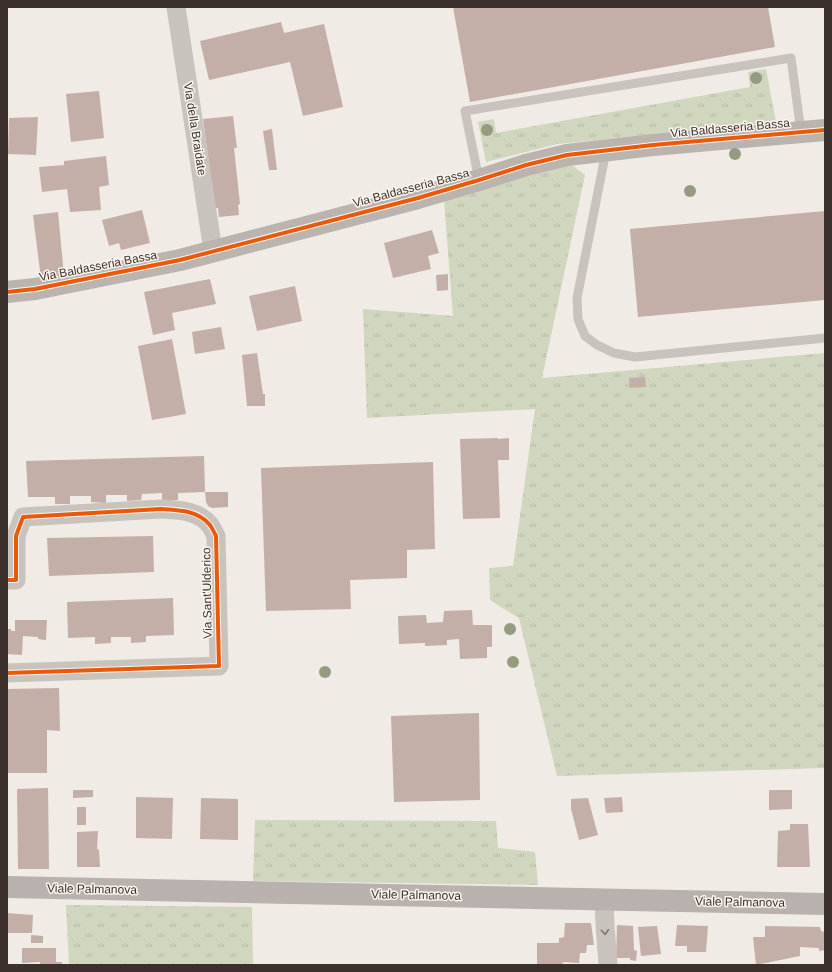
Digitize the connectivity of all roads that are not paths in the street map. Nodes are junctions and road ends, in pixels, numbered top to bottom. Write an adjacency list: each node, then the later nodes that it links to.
1 (176, 7): 6 (street, Via della Braidate)
2 (825, 130): 3 (street, Via Baldasseria Bassa)
3 (801, 132): 4 (street, Via Baldasseria Bassa); 5 (lane)
4 (606, 151): 5 (street, Via Baldasseria Bassa); 8 (lane)
5 (479, 180): 6 (street, Via Baldasseria Bassa)
6 (214, 251): 7 (street, Via Baldasseria Bassa)
7 (7, 292)
8 (825, 338)
9 (7, 580): 10 (street, Via Sant'Ulderico)
10 (7, 673)
11 (7, 887): 12 (main road, Viale Palmanova)
12 (604, 899): 13 (main road, Viale Palmanova); 14 (street, one-way to 14)
13 (825, 904)
14 (608, 965)

